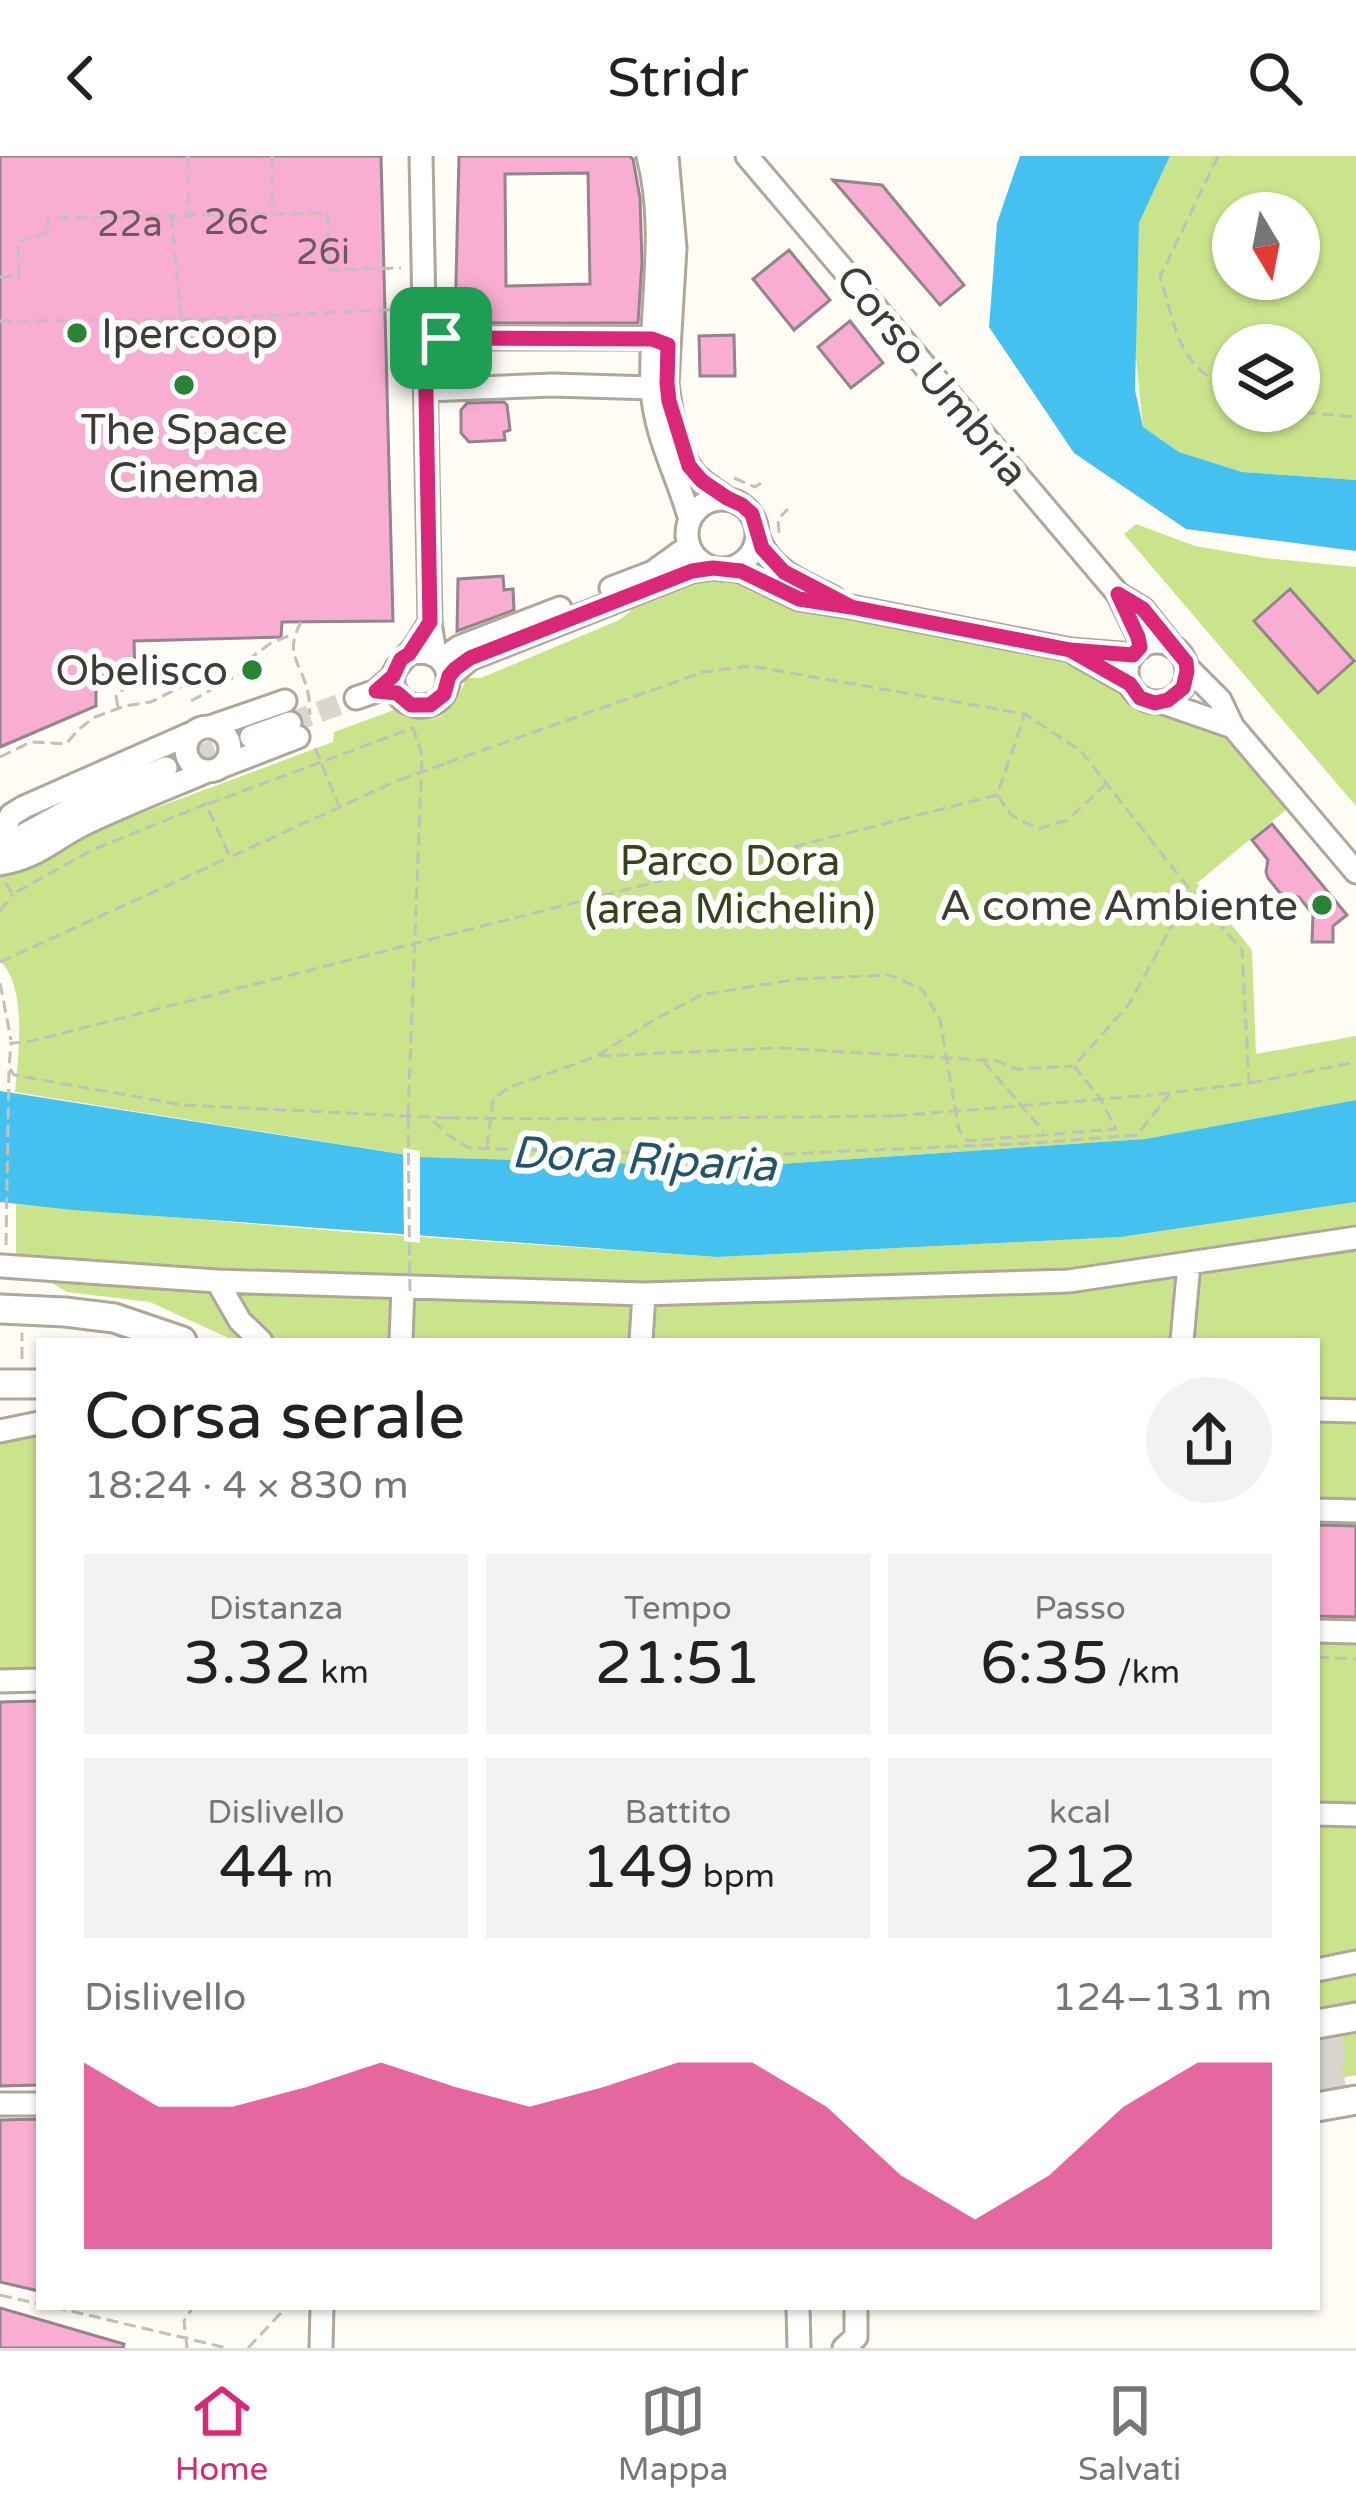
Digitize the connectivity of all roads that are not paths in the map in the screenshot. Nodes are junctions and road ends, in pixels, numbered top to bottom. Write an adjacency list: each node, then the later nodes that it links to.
1 (421, 156): 5 (street)
2 (649, 156): 6 (street)
3 (667, 156): 6 (street)
4 (747, 156): 14 (street, Corso Umbria)
5 (425, 338): 6 (street); 8 (street)
6 (660, 342): 7 (street)
7 (659, 386): 8 (street); 9 (street); 10 (street)
8 (426, 391): 16 (street)
9 (727, 498): 10 (street); 11 (street)
10 (690, 520): 12 (street)
11 (769, 539): 13 (street); 15 (street)
12 (689, 546): 13 (street); 21 (street)
13 (721, 568): 15 (street); 21 (street)
14 (1118, 594): 17 (street, Corso Umbria); 19 (street, Corso Umbria)
15 (851, 607): 18 (street)
16 (430, 622): 20 (street); 21 (street)
17 (1173, 646): 19 (street); 22 (street)
18 (1070, 650): 19 (street); 23 (street)
19 (1136, 651): 23 (street)
20 (409, 654): 21 (street); 21 (street)
21 (442, 664)
22 (1187, 667): 24 (street); 26 (street)
23 (1130, 684): 24 (street)
24 (1161, 702): 26 (street)
25 (298, 723): 27 (street); 28 (street); 30 (street)
26 (1233, 727): 35 (street)
27 (202, 729): 30 (street); 30 (street); 32 (street)
28 (251, 737)
29 (166, 768): 31 (street)
30 (214, 769): 34 (street)
31 (25, 835): 33 (street); 34 (street)
32 (0, 838)
33 (0, 848)
34 (0, 861)
35 (1356, 872)
36 (1356, 1238): 37 (street)
37 (1189, 1264): 41 (street); 48 (street)
38 (2, 1266): 39 (street)
39 (217, 1282): 40 (street); 45 (street)
40 (407, 1292): 41 (street); 46 (street)
41 (644, 1294): 47 (street)
42 (7, 1319): 43 (main road); 44 (main road)
43 (115, 1338)
44 (173, 1338)
45 (258, 1338)
46 (401, 1338)
47 (640, 1338)
48 (1182, 1338)
49 (1320, 1410): 50 (street)
50 (1356, 1411)
51 (36, 1425): 52 (street)
52 (0, 1431)
53 (1320, 1510): 54 (street)
54 (1356, 1510)
55 (1320, 1631): 56 (street)
56 (1356, 1632)
57 (36, 1680): 58 (street)
58 (0, 1681)
59 (1320, 1814): 60 (street)
60 (1356, 1815)
61 (1356, 1961): 62 (street)
62 (1320, 1969)
63 (1356, 2017): 64 (main road)
64 (1320, 2023)
65 (1356, 2028): 66 (street)
66 (1320, 2035)
67 (1356, 2100): 70 (main road)
68 (0, 2104): 69 (street)
69 (36, 2104)
70 (1320, 2106)
71 (322, 2310): 74 (street)
72 (798, 2310): 75 (street)
73 (856, 2310): 76 (street)
74 (321, 2348)
75 (799, 2348)
76 (844, 2348)

